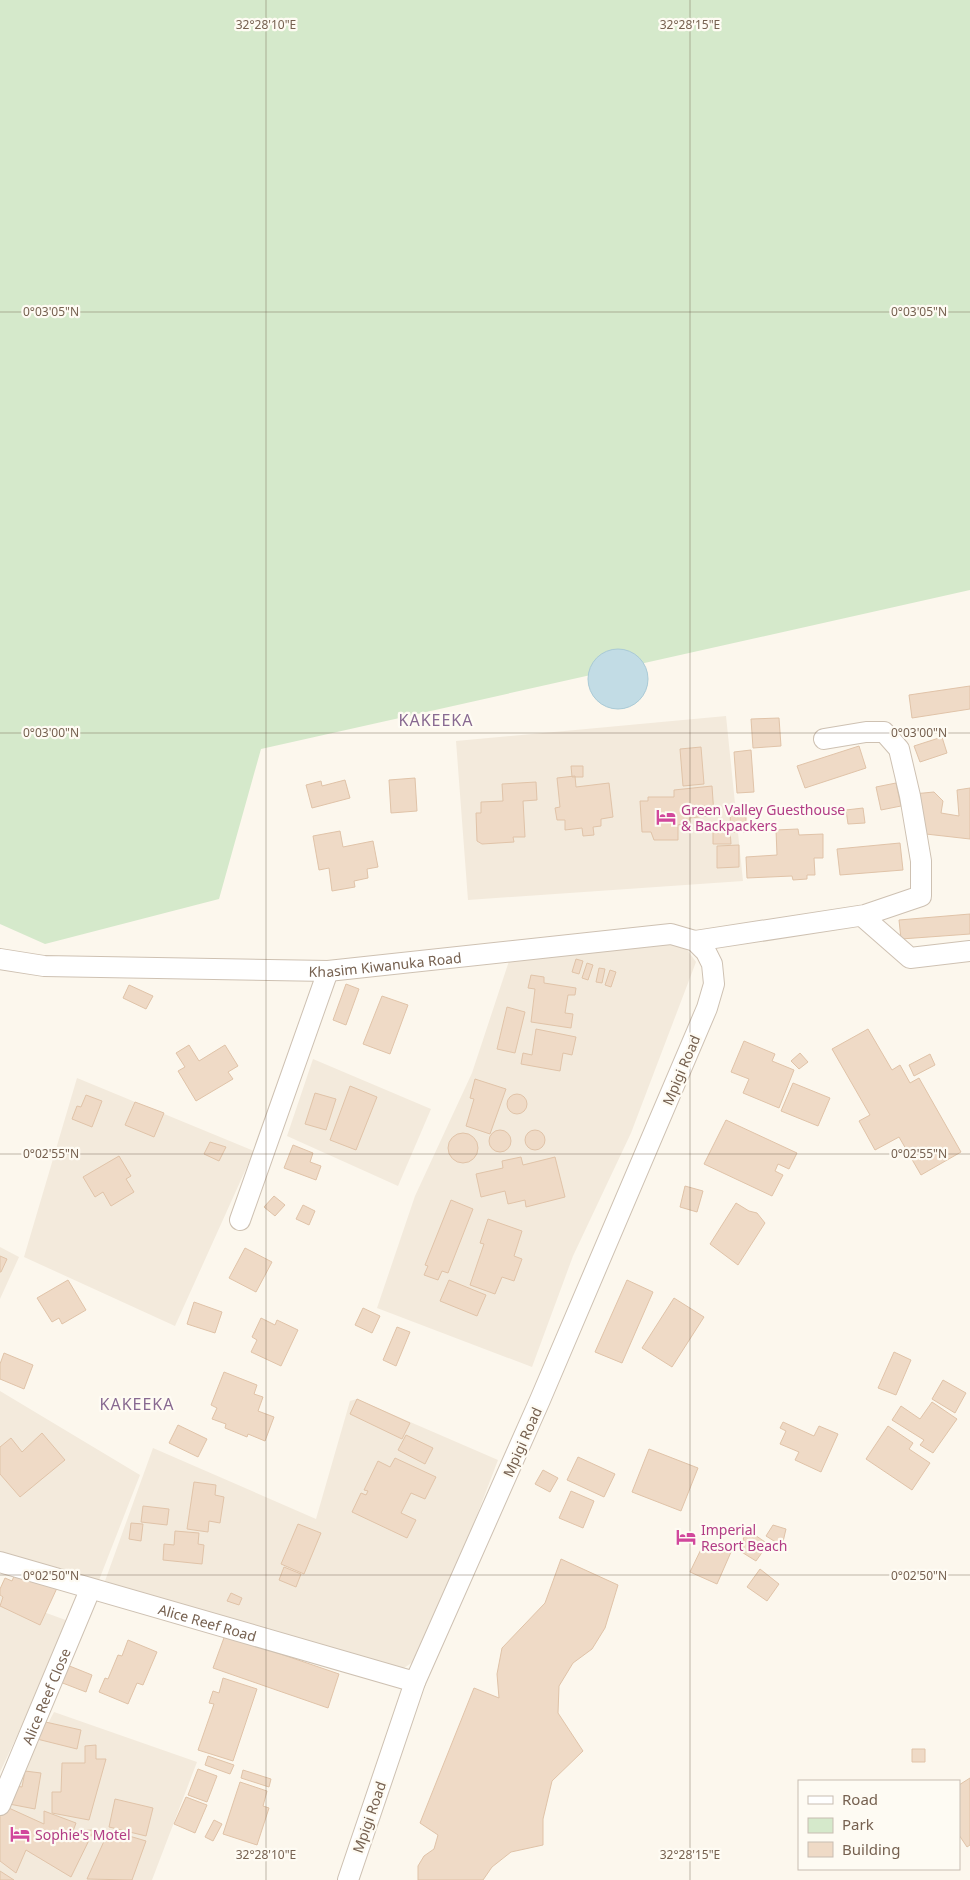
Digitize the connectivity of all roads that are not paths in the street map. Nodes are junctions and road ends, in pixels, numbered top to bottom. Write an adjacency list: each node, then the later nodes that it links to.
1 (824, 739): 2 (street)
2 (862, 916): 3 (street); 4 (street)
3 (695, 941): 6 (street, Khasim Kiwanuka Road); 10 (street, Mpigi Road)
4 (970, 950)
5 (0, 959): 6 (street, Khasim Kiwanuka Road)
6 (328, 971): 7 (street)
7 (240, 1220)
8 (0, 1562): 9 (street, Alice Reef Road)
9 (90, 1590): 10 (street, Alice Reef Road); 11 (street, Alice Reef Close)
10 (415, 1682): 12 (street, Mpigi Road)
11 (0, 1804)
12 (348, 1880)

